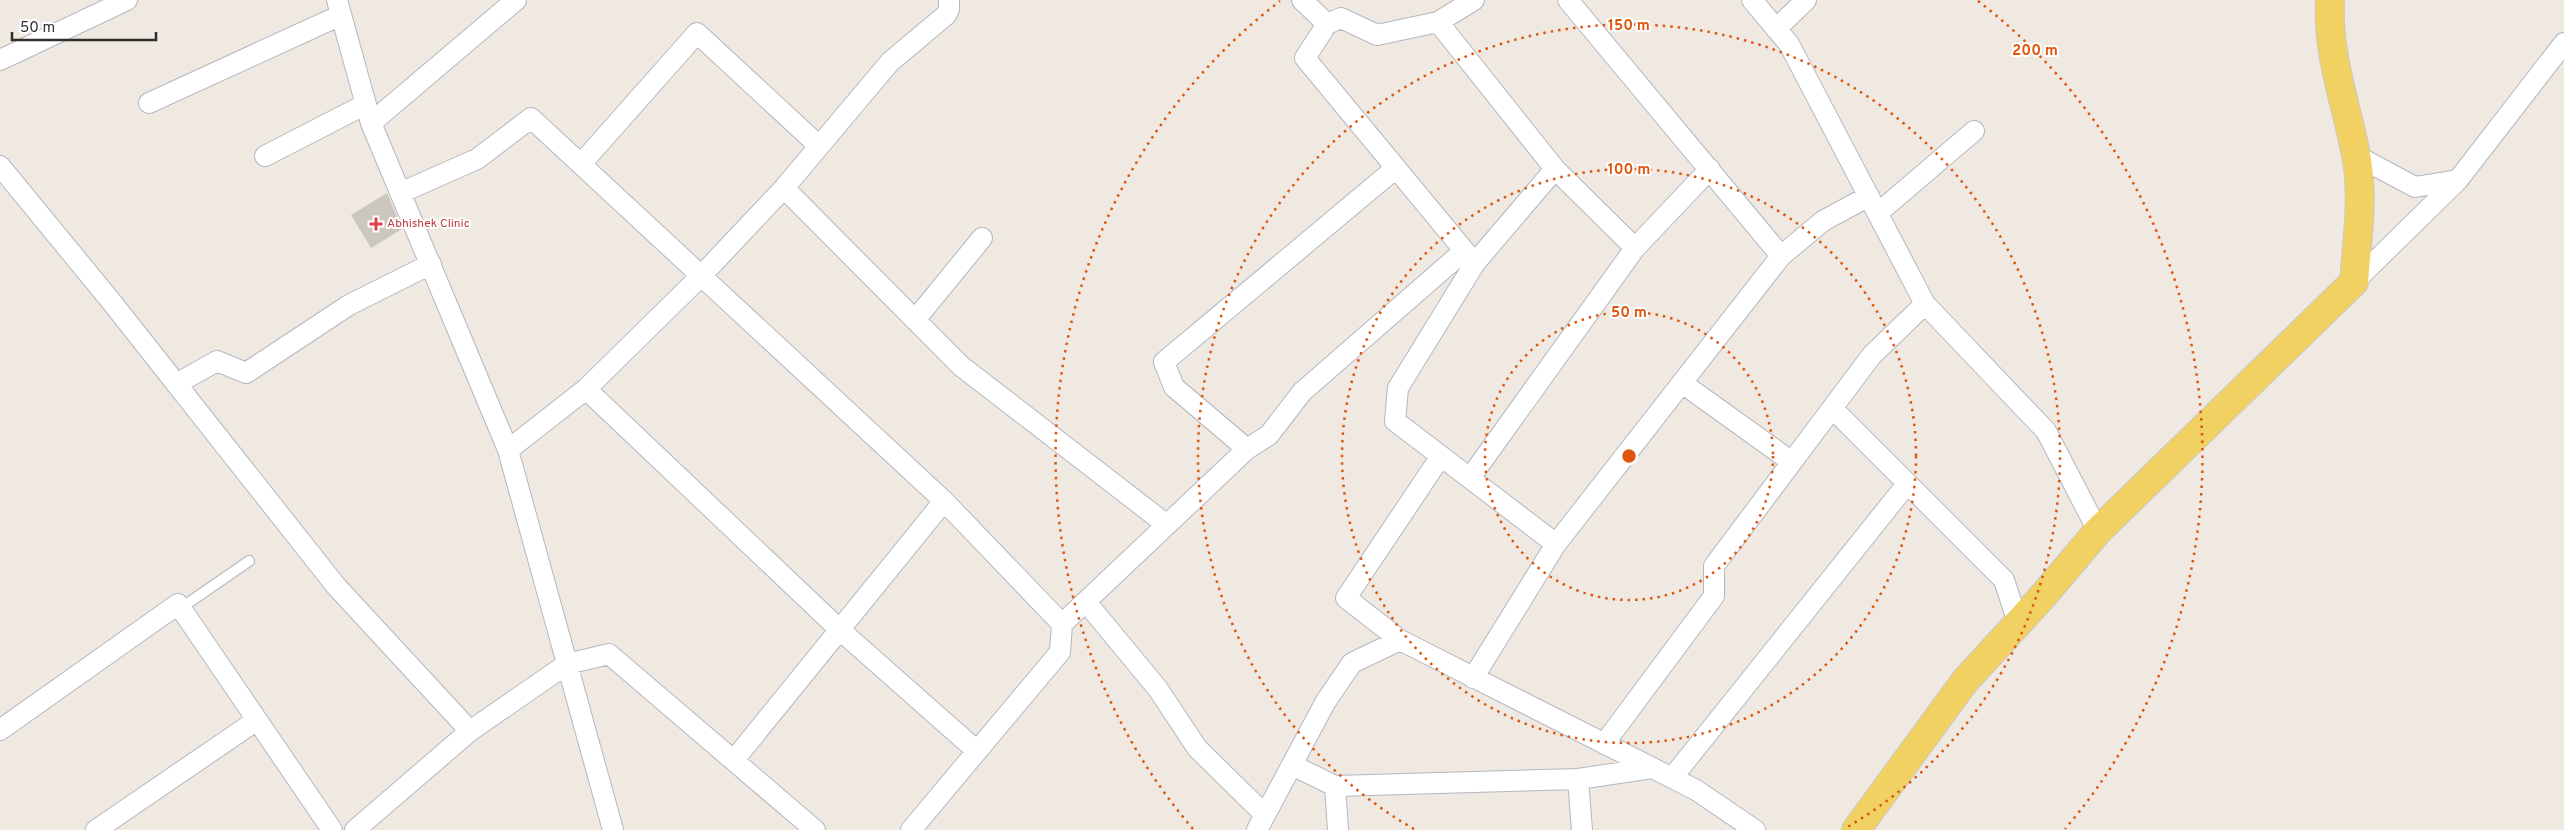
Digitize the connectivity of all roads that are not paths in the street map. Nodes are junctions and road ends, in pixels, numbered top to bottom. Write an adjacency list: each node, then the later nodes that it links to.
1 (127, 0): 15 (street)
2 (516, 0): 18 (street)
3 (949, 0): 20 (street)
4 (1302, 0): 12 (street)
5 (1474, 0): 11 (street)
6 (1568, 0): 27 (street)
7 (1752, 0): 13 (street)
8 (1806, 0): 13 (street)
9 (2330, 0): 22 (main road)
10 (339, 7): 16 (street); 17 (street)
11 (1438, 22): 12 (street); 26 (street)
12 (1327, 24): 25 (street)
13 (1776, 29): 31 (street)
14 (2564, 43): 28 (street)
15 (0, 60)
16 (149, 104)
17 (366, 104): 18 (street); 21 (street)
18 (371, 124): 30 (street)
19 (1974, 131): 31 (street)
20 (819, 146): 23 (street); 29 (street)
21 (265, 156)
22 (2356, 156): 28 (street); 38 (main road)
23 (581, 164): 30 (street); 37 (street)
24 (0, 166): 42 (street)
25 (1396, 168): 35 (street); 45 (street)
26 (1555, 169): 33 (street); 35 (street)
27 (1710, 169): 33 (street); 34 (street)
28 (2458, 180): 38 (street)
29 (784, 188): 37 (street); 40 (street)
30 (400, 193): 36 (street)
31 (1873, 205): 34 (street); 39 (street)
32 (982, 238): 40 (street)
33 (1634, 248): 49 (street)
34 (1782, 256): 41 (street)
35 (1469, 257): 45 (street); 47 (street)
36 (431, 264): 42 (street); 46 (street)
37 (701, 276): 43 (street); 51 (street)
38 (2354, 282): 53 (main road)
39 (1925, 304): 44 (street); 53 (street)
40 (914, 320): 52 (street)
41 (1682, 383): 48 (street); 54 (street)
42 (176, 384): 66 (street)
43 (586, 389): 46 (street); 60 (street)
44 (1832, 408): 48 (street); 50 (street)
45 (1247, 449): 52 (street)
46 (508, 450): 62 (street)
47 (1441, 456): 49 (street); 61 (street)
48 (1792, 462): 67 (street)
49 (1470, 478): 54 (street)
50 (1907, 484): 58 (street); 72 (street)
51 (944, 501): 59 (street); 60 (street)
52 (1167, 525): 56 (street)
53 (2098, 531): 58 (main road)
54 (1556, 544): 63 (street)
55 (249, 560): 57 (lane)
56 (1086, 602): 59 (street); 75 (street)
57 (181, 608): 64 (street); 65 (street)
58 (2018, 623): 85 (main road)
59 (1062, 624): 68 (street)
60 (840, 630): 68 (street); 69 (street)
61 (1400, 640): 63 (street); 70 (street)
62 (567, 664): 66 (street); 69 (street); 79 (street)
63 (1473, 678): 67 (street)
64 (258, 720): 77 (street); 78 (street)
65 (0, 730)
66 (470, 730): 76 (street)
67 (1604, 744): 71 (street)
68 (977, 751): 81 (street)
69 (734, 760): 80 (street)
70 (1292, 765): 74 (street); 75 (street)
71 (1652, 768): 72 (street); 73 (street)
72 (1672, 778): 84 (street)
73 (1578, 779): 74 (street); 83 (street)
74 (1335, 786): 82 (street)
75 (1261, 822)
76 (366, 827)
77 (96, 830)
78 (332, 830)
79 (613, 830)
80 (815, 830)
81 (911, 830)
82 (1338, 830)
83 (1582, 830)
84 (1755, 830)
85 (1856, 830)

